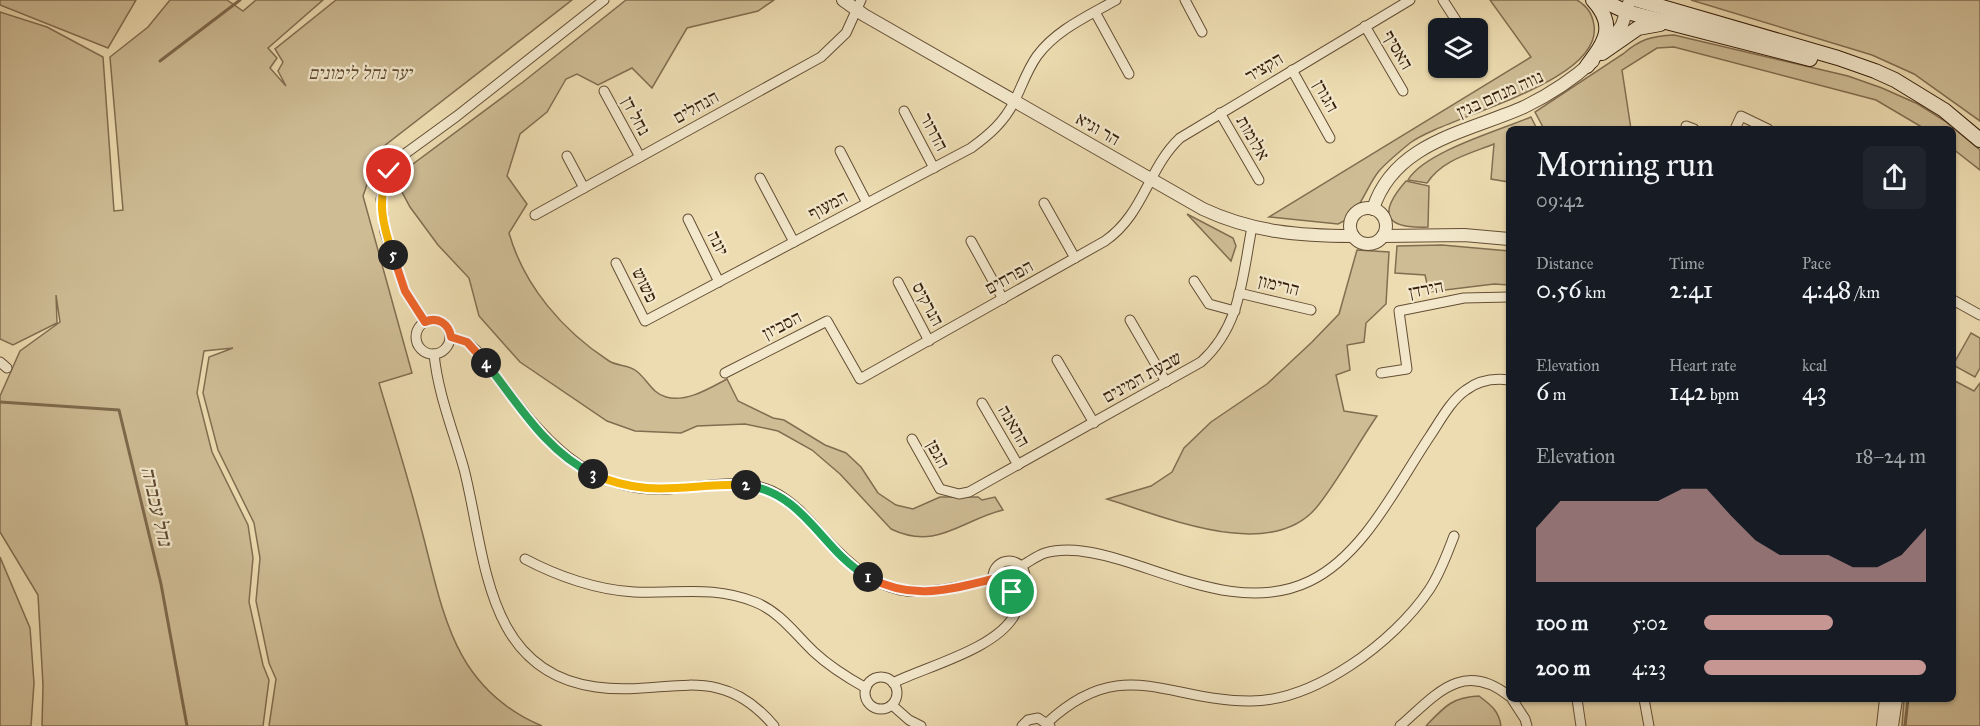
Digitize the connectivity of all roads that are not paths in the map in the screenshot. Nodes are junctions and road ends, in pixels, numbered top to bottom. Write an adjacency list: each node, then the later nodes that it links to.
1 (604, 0): 64 (street)
2 (843, 0): 10 (street, הר וגיא)
3 (1116, 0): 12 (street, המעוף)
4 (1185, 0): 16 (street)
5 (1410, 0): 14 (street, הקציר)
6 (1443, 0): 13 (street)
7 (1593, 0): 18 (main road)
8 (1601, 0): 11 (main road)
9 (1638, 0): 23 (main road)
10 (859, 5): 24 (street, הר וגיא); 33 (street, הנחלים)
11 (1628, 6): 15 (main road); 17 (street, נווה מנחם בגין)
12 (1095, 12): 20 (street); 24 (street, המעוף)
13 (1455, 18)
14 (1365, 26): 19 (street, הקציר); 22 (street, האסיף)
15 (1692, 30): 17 (main road); 23 (main road)
16 (1202, 32)
17 (1602, 53): 18 (street, נווה מנחם בגין)
18 (1587, 66): 41 (street, נווה מנחם בגין)
19 (1292, 70): 26 (street, הקציר); 29 (street, הגורן)
20 (1129, 74)
21 (604, 91): 33 (street, נחל דן)
22 (1403, 91)
23 (1930, 101): 30 (main road)
24 (1014, 102): 34 (street, המעוף); 36 (street, הר וגיא)
25 (904, 111): 34 (street, הדרור)
26 (1220, 113): 36 (street, הקציר); 37 (street, אלומות)
27 (1737, 126): 28 (street)
28 (1762, 126)
29 (1330, 138)
30 (1980, 140)
31 (840, 151): 39 (street)
32 (567, 156): 38 (street)
33 (640, 157): 38 (street, הנחלים)
34 (934, 168): 39 (street, המעוף)
35 (760, 178): 48 (street)
36 (1153, 180): 44 (street, הר וגיא); 50 (street, הפרחים)
37 (1259, 180)
38 (584, 188): 42 (street, הנחלים)
39 (867, 203): 48 (street, המעוף)
40 (1044, 203): 50 (street)
41 (1373, 209): 45 (street); 46 (street)
42 (535, 215)
43 (688, 219): 53 (street, יונה)
44 (1252, 227): 45 (street, הר וגיא); 55 (street, שבעת המינים)
45 (1353, 236): 46 (street)
46 (1383, 236): 47 (street)
47 (1506, 239)
48 (794, 242): 53 (street, המעוף)
49 (971, 242): 57 (street)
50 (1075, 258): 57 (street, הפרחים)
51 (616, 263): 63 (street, פשוש)
52 (1194, 281): 60 (street)
53 (719, 282): 63 (street, המעוף)
54 (898, 282): 66 (street, הנרקיס)
55 (1239, 292): 59 (street, הרימון); 60 (street, שבעת המינים)
56 (1506, 297): 69 (street, הירדן)
57 (1003, 299): 66 (street, הפרחים)
58 (1956, 302): 61 (street)
59 (1311, 310)
60 (1235, 311): 73 (street, שבעת המינים)
61 (1980, 315)
62 (1130, 320): 73 (street)
63 (645, 321)
64 (425, 322): 65 (street); 67 (street)
65 (451, 337): 67 (street); 82 (street)
66 (928, 341): 71 (street, הפרחים)
67 (434, 354): 95 (street)
68 (1057, 360): 75 (street)
69 (1381, 372)
70 (725, 373): 71 (street, הסביון)
71 (860, 379)
72 (1506, 380): 81 (street)
73 (1166, 382): 75 (street, שבעת המינים)
74 (982, 403): 77 (street, התאנה)
75 (1094, 423): 77 (street, שבעת המינים)
76 (912, 439): 78 (street, הגפן)
77 (1018, 465): 78 (street, שבעת המינים)
78 (969, 492)
79 (1454, 536): 94 (street)
80 (525, 559): 85 (street)
81 (1021, 566): 82 (street); 83 (street)
82 (993, 579): 83 (street)
83 (1017, 591): 84 (street)
84 (893, 683): 85 (street); 92 (street)
85 (866, 688): 92 (street)
86 (1506, 695): 98 (street)
87 (1513, 702): 93 (street)
88 (1577, 702): 99 (street)
89 (1645, 702): 100 (street)
90 (1886, 702): 101 (street)
91 (1896, 702): 102 (street)
92 (892, 705): 96 (street)
93 (1526, 722)
94 (1049, 724): 97 (street)
95 (774, 726)
96 (921, 726)
97 (1022, 726)
98 (1400, 726)
99 (1581, 726)
100 (1649, 726)
101 (1883, 726)
102 (1892, 726)

